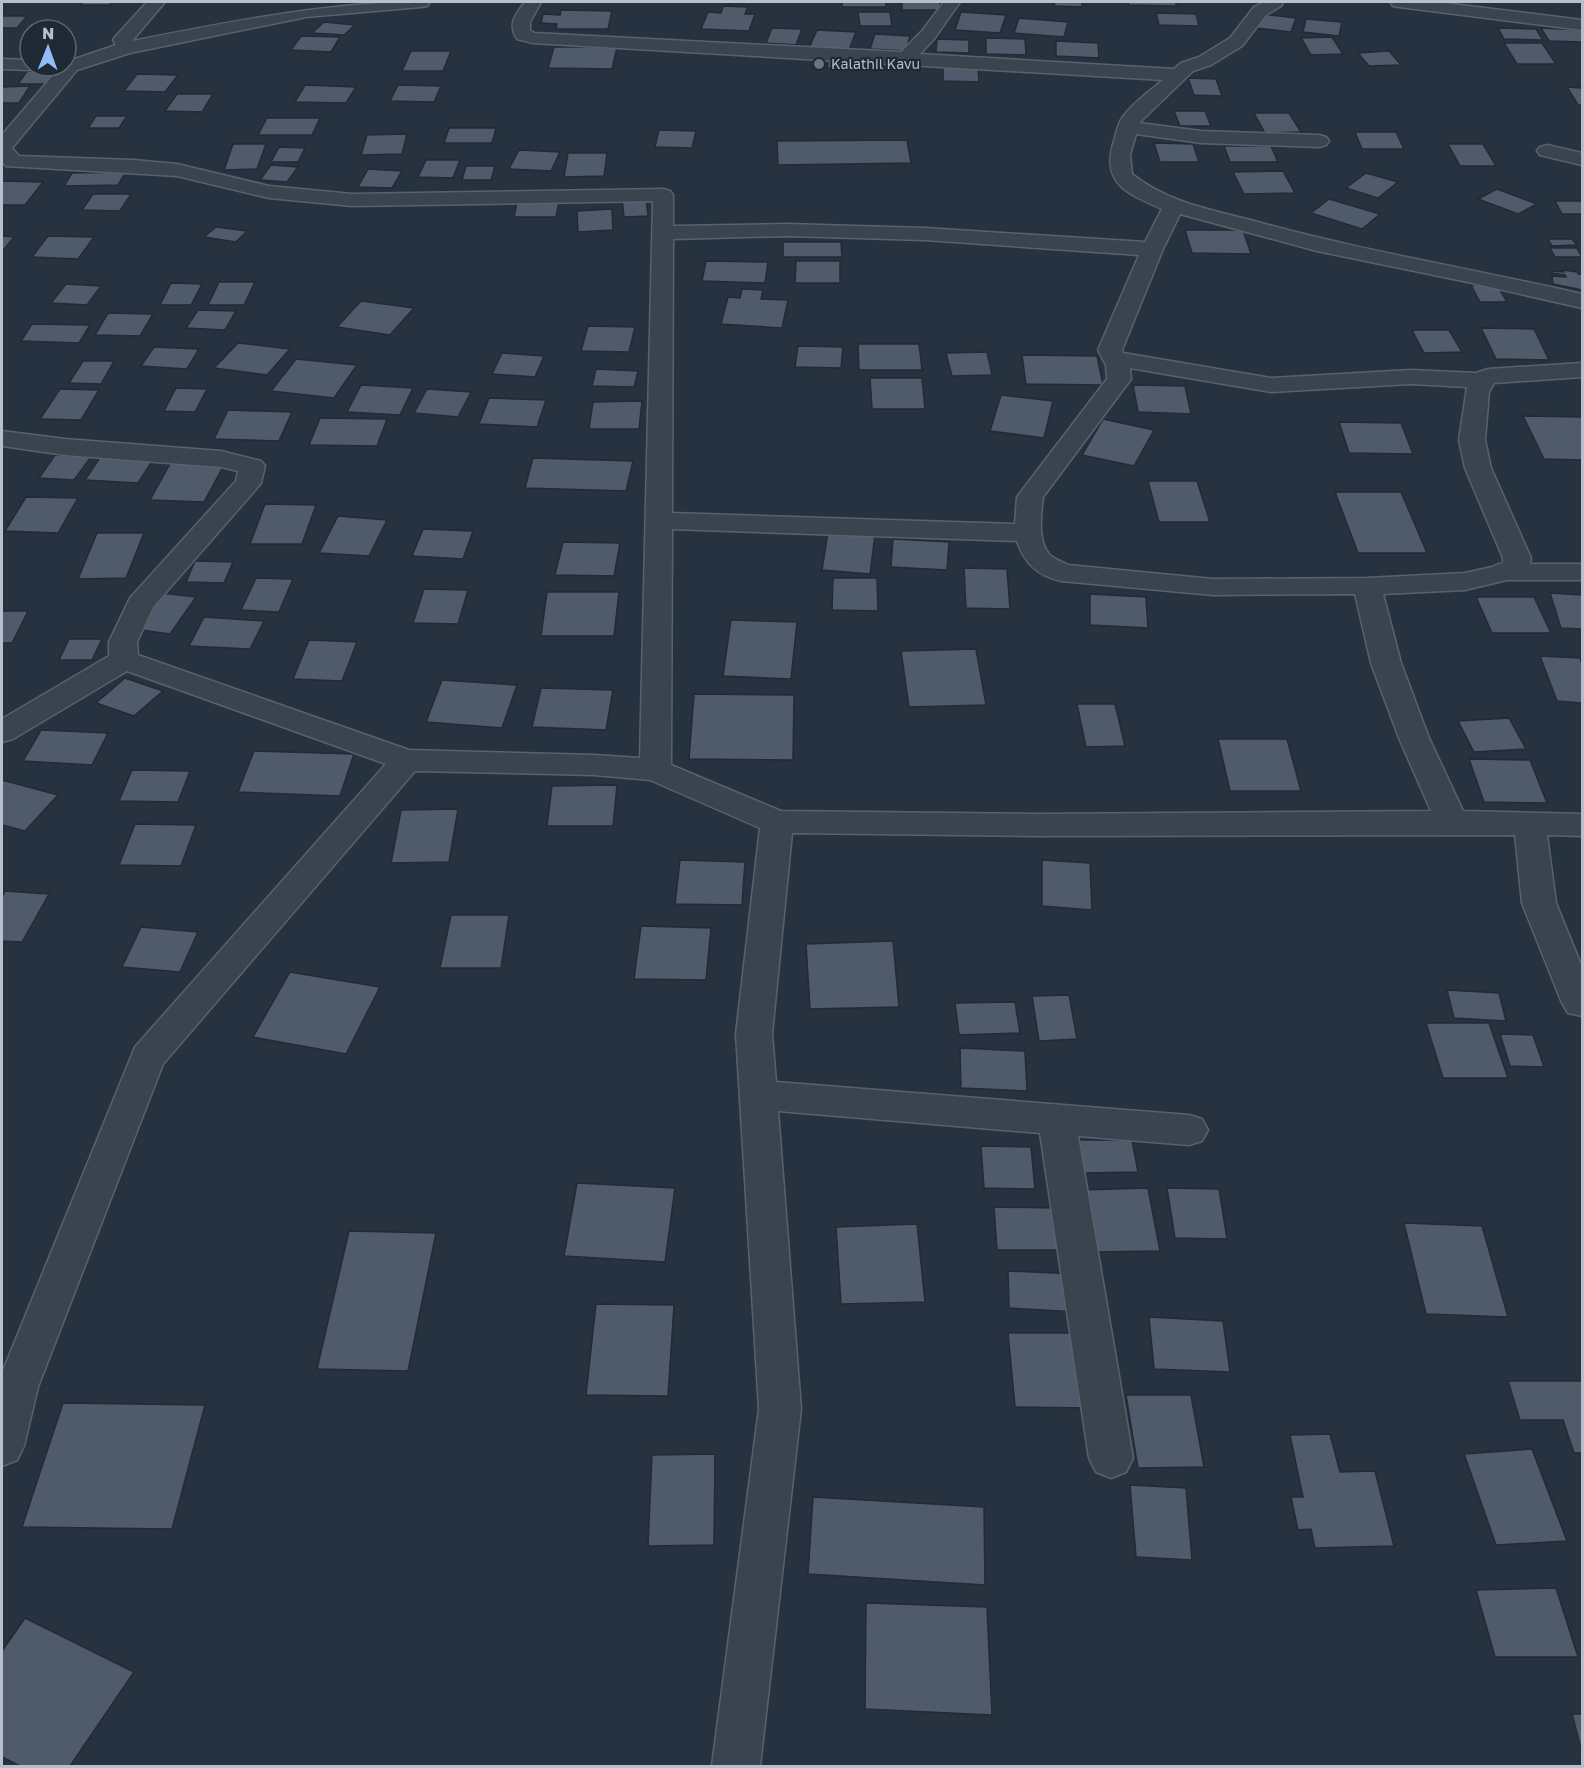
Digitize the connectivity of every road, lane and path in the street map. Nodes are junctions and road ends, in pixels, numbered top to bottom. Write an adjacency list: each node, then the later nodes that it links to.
1 (156, 2): 9 (street)
2 (421, 2): 9 (street)
3 (533, 2): 10 (street)
4 (952, 2): 10 (street)
5 (1275, 2): 14 (street)
6 (1399, 2): 8 (street)
7 (1563, 2): 8 (street)
8 (1577, 24)
9 (126, 48): 11 (street)
10 (906, 58): 14 (street)
11 (78, 63)
12 (2, 64): 13 (street)
13 (18, 65)
14 (1177, 75): 16 (street)
15 (59, 78): 18 (street)
16 (1129, 127): 17 (street); 21 (street)
17 (1320, 141)
18 (2, 148): 22 (street)
19 (1547, 151): 20 (street)
20 (1582, 159)
21 (1174, 206): 23 (street); 24 (street)
22 (663, 233): 23 (street); 29 (street)
23 (1152, 249): 25 (street)
24 (1582, 301)
25 (1113, 358): 27 (street); 30 (street)
26 (1582, 370): 27 (street)
27 (1482, 381): 31 (street)
28 (2, 438): 34 (street)
29 (660, 521): 30 (street); 37 (street)
30 (1030, 533): 33 (street)
31 (1508, 572): 32 (street); 33 (street)
32 (1582, 572)
33 (1367, 586): 39 (street)
34 (124, 660): 35 (street); 36 (street)
35 (2, 732)
36 (407, 760): 37 (street); 46 (street)
37 (655, 770): 38 (street)
38 (777, 822): 39 (street); 43 (street)
39 (1452, 822): 40 (street)
40 (1530, 823): 41 (street); 42 (street)
41 (1582, 825)
42 (1582, 1006)
43 (758, 1095): 44 (street); 48 (street)
44 (1056, 1119): 45 (street); 47 (street)
45 (1190, 1130)
46 (2, 1446)
47 (1111, 1458)
48 (736, 1767)

